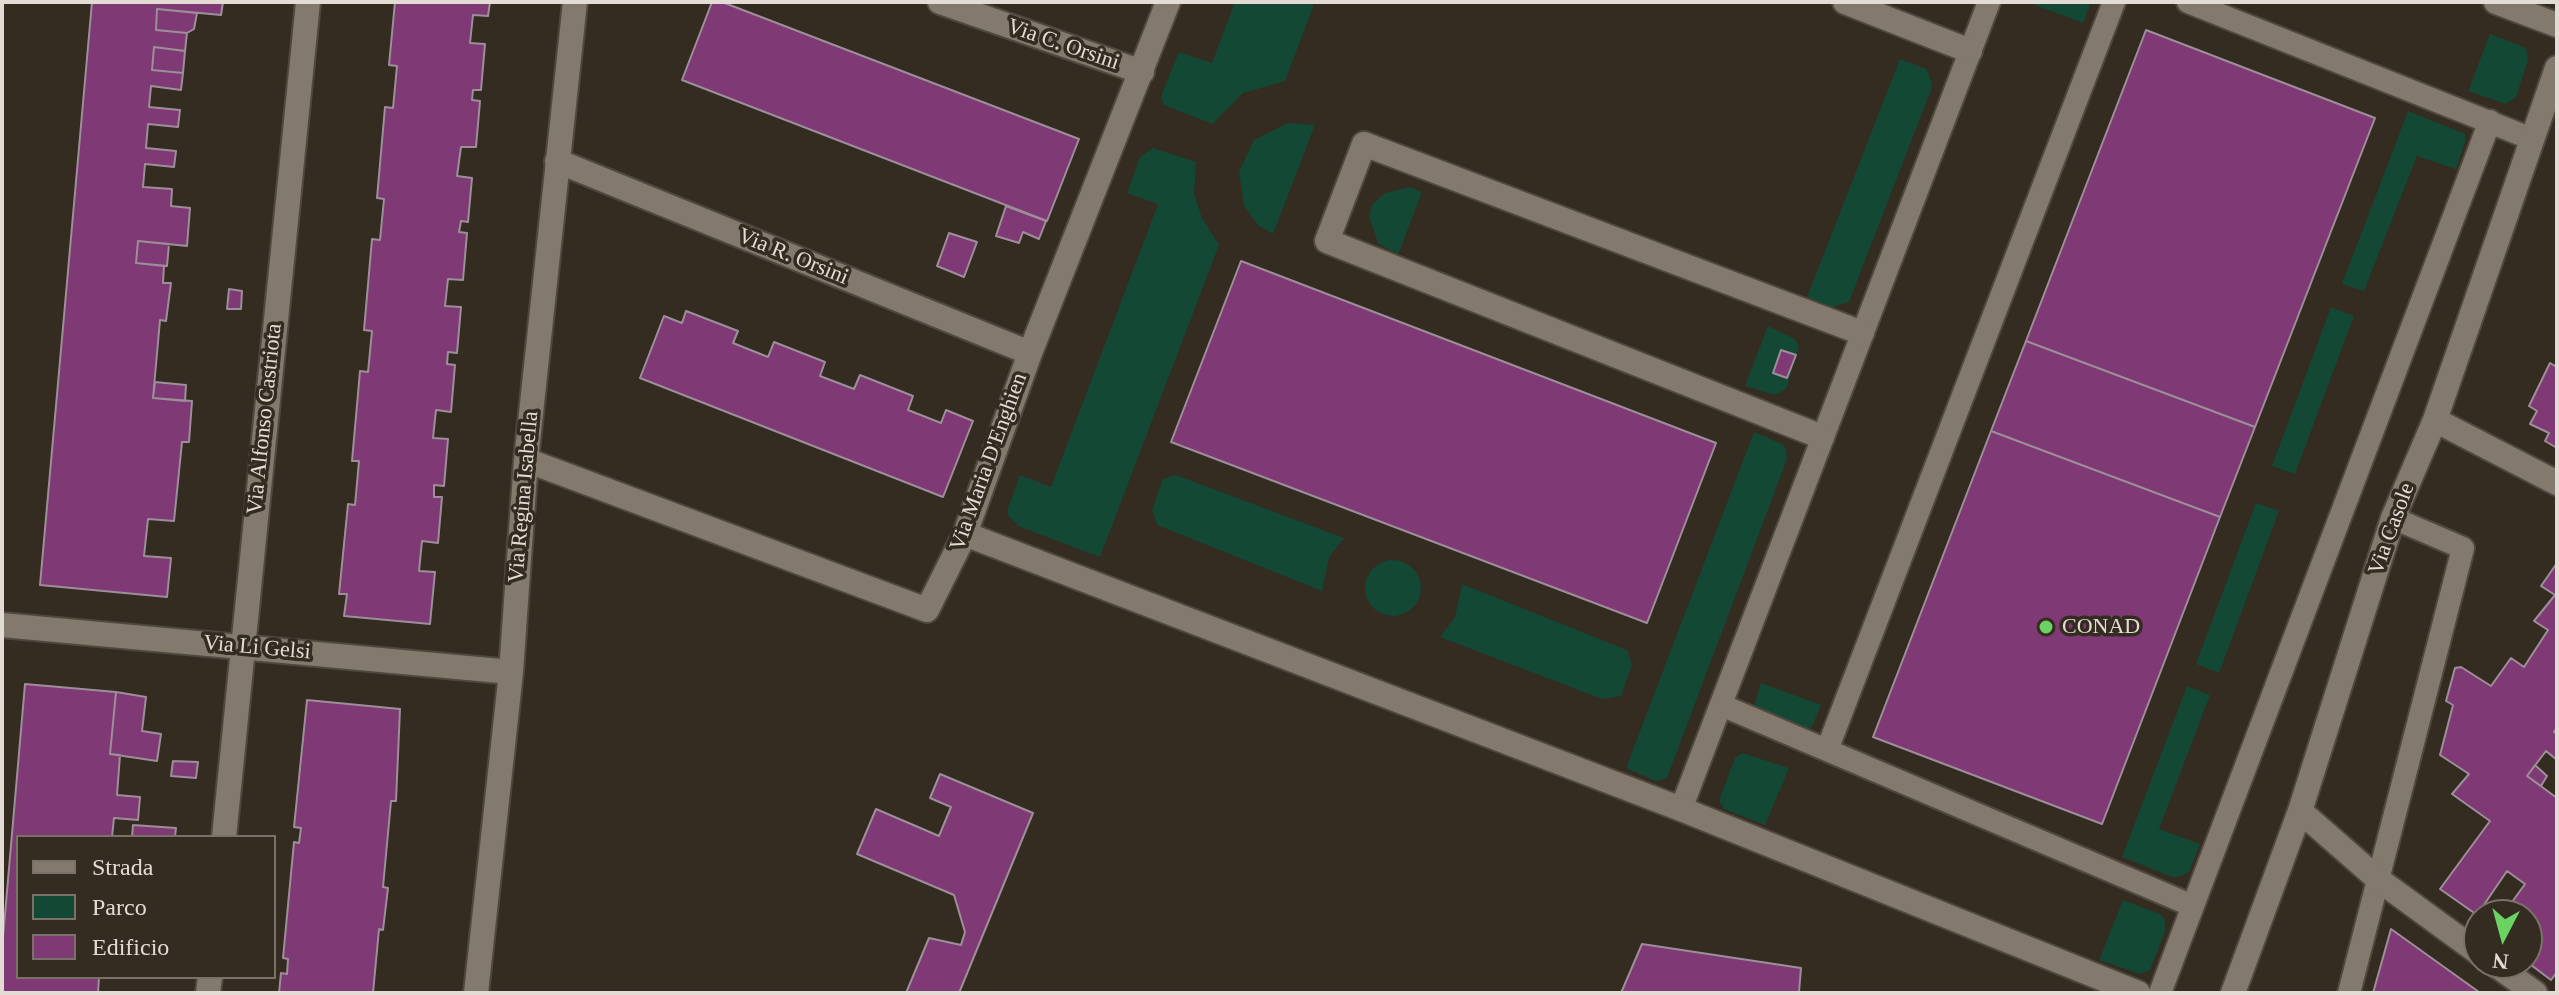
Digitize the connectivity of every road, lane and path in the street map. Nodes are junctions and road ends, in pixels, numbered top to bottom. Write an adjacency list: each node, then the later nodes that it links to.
1 (308, 2): 26 (street, Via Alfonso Castriota)
2 (575, 2): 16 (street, Via Regina Isabella)
3 (940, 2): 13 (street, Via C. Orsini)
4 (1168, 2): 13 (street, Via Maria D'Enghien)
5 (1845, 2): 11 (street)
6 (1989, 2): 11 (lane)
7 (2114, 2): 29 (lane)
8 (2188, 2): 14 (lane)
9 (2496, 2): 10 (street)
10 (2557, 25)
11 (1970, 51): 17 (lane)
12 (2557, 68): 15 (street, Via Casole)
13 (1142, 72): 18 (street, Via Maria D'Enghien)
14 (2490, 121): 15 (lane); 34 (lane)
15 (2532, 139): 19 (street, Via Casole)
16 (557, 161): 18 (street, Via R. Orsini); 21 (street, Via Regina Isabella)
17 (1862, 333): 20 (lane); 20 (street)
18 (1030, 353): 24 (street, Via Maria D'Enghien)
19 (2435, 420): 22 (street); 23 (street, Via Casole)
20 (1822, 437): 28 (lane)
21 (526, 460): 24 (street, Via Maria D'Enghien); 27 (street, Via Regina Isabella)
22 (2557, 483)
23 (2393, 518): 31 (street, Via Casole); 33 (lane)
24 (965, 534): 30 (street)
25 (2, 625): 26 (street, Via Li Gelsi)
26 (243, 646): 27 (street, Via Li Gelsi); 32 (street, Via Alfonso Castriota)
27 (511, 672): 37 (street, Via Regina Isabella)
28 (1721, 705): 29 (lane); 30 (lane)
29 (1827, 750): 34 (lane)
30 (1681, 809): 38 (street)
31 (2300, 811): 33 (street); 40 (street, Via Casole)
32 (224, 835)
33 (2379, 880): 35 (street); 41 (lane)
34 (2193, 906): 39 (lane)
35 (2463, 941)
36 (2515, 979): 42 (street)
37 (476, 993)
38 (2138, 993)
39 (2160, 993)
40 (2233, 993)
41 (2349, 993)
42 (2535, 993)

